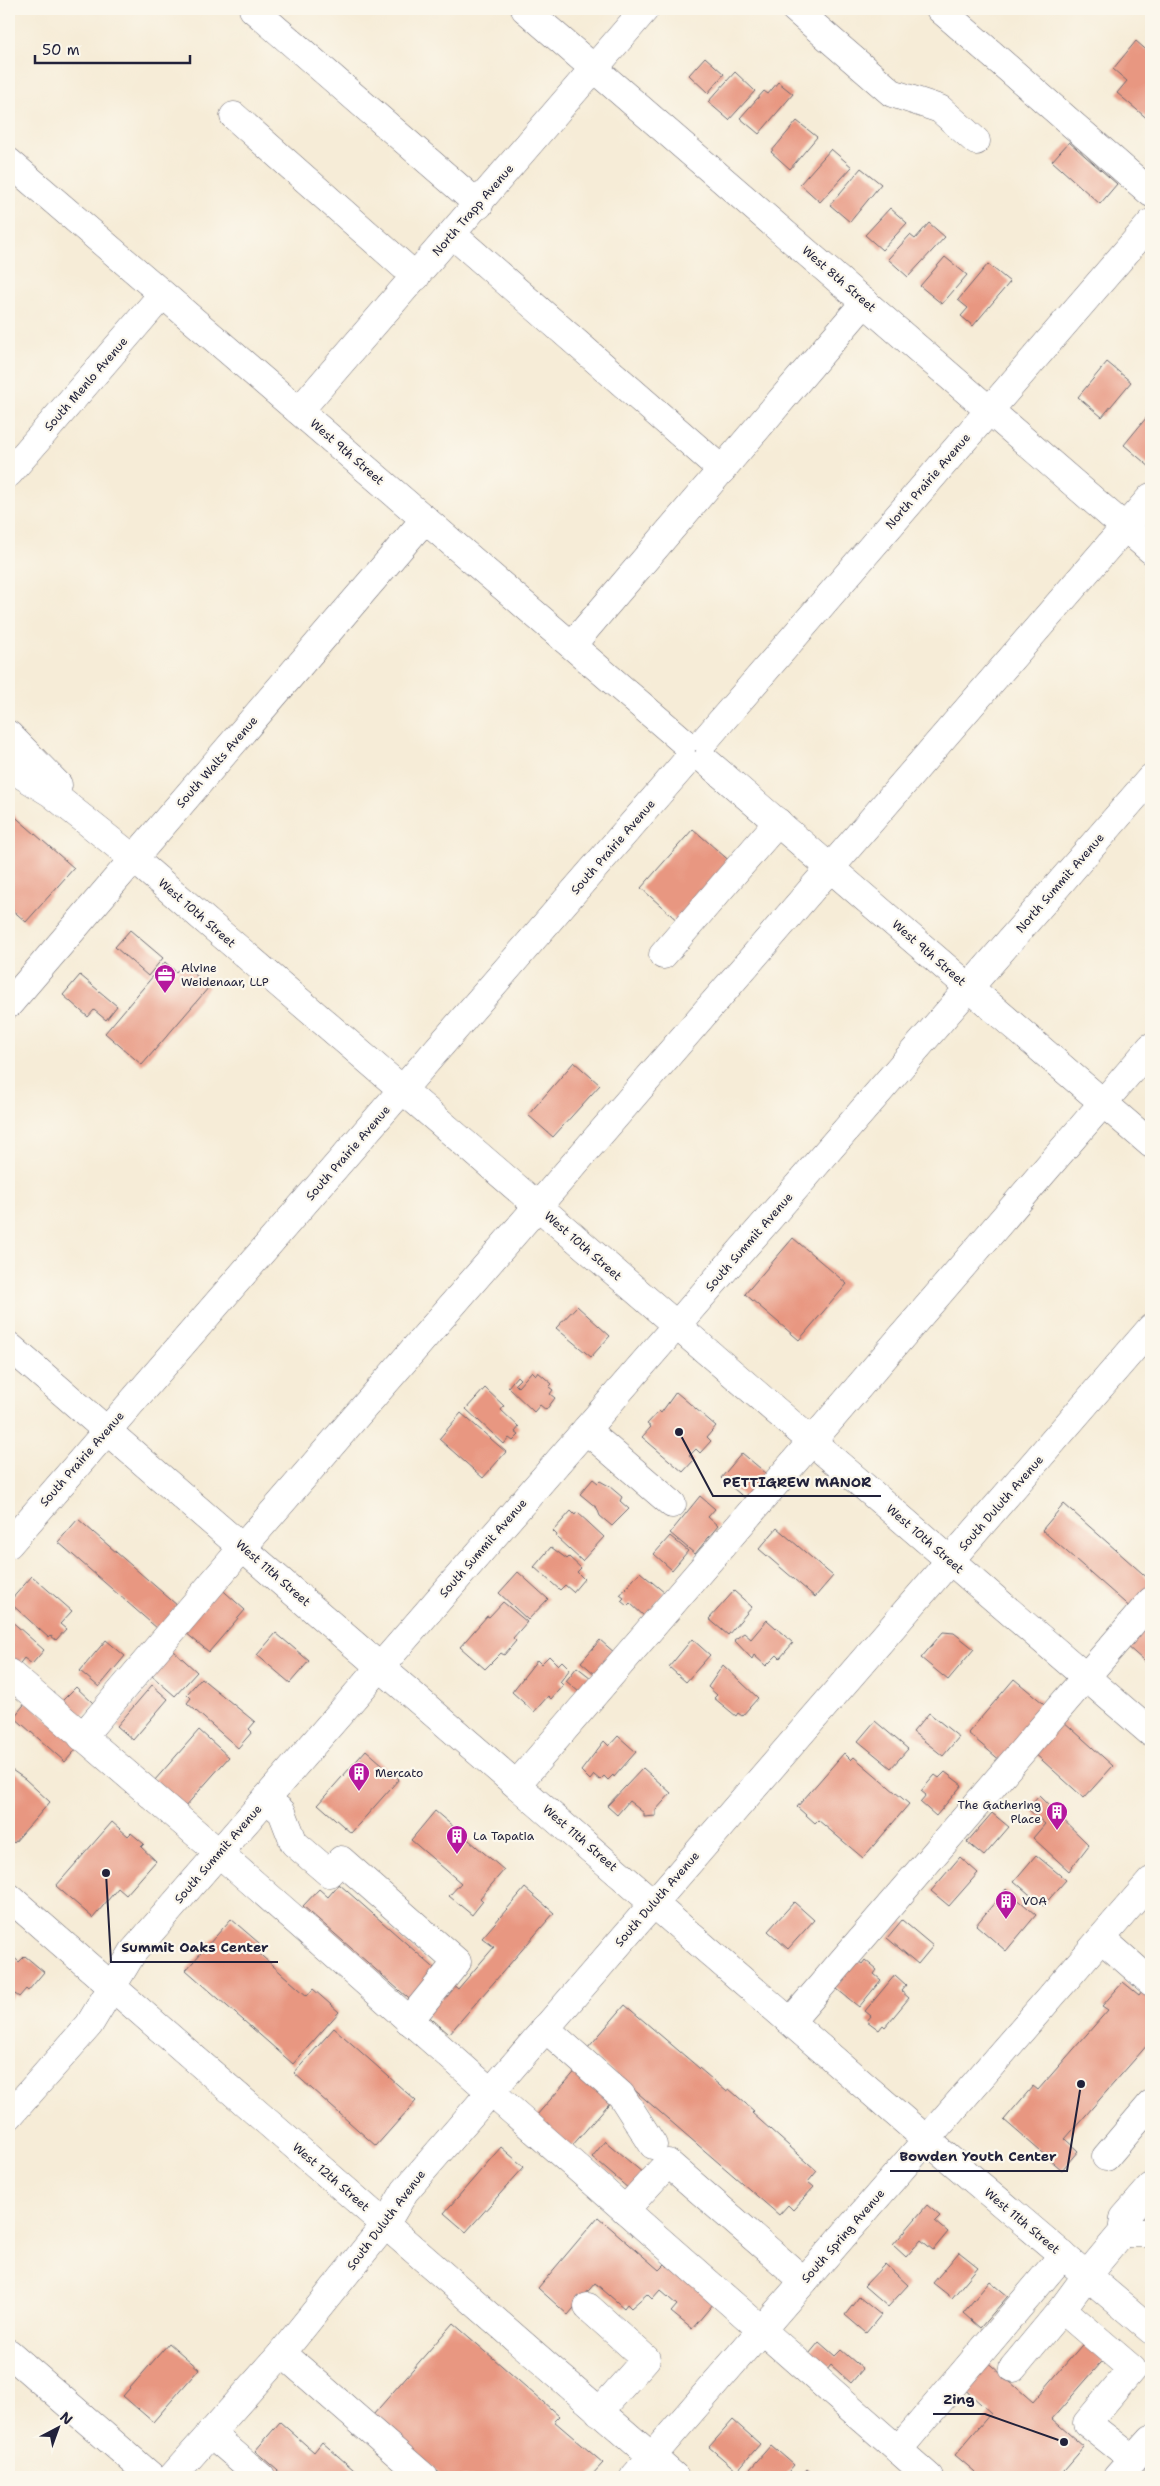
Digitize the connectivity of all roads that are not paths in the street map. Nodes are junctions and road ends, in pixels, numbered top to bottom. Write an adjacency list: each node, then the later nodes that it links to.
1 (253, 9): 11 (street)
2 (525, 9): 6 (street, West 8th Street)
3 (645, 9): 6 (street, North Trapp Avenue)
4 (796, 9): 8 (street)
5 (940, 9): 10 (street)
6 (594, 68): 11 (street, North Trapp Avenue); 16 (street, West 8th Street)
7 (234, 116): 14 (street)
8 (976, 141)
9 (9, 162): 15 (street, West 9th Street)
10 (1151, 193)
11 (478, 205): 13 (street, North Trapp Avenue)
12 (1151, 223): 17 (street, North Prairie Avenue)
13 (452, 235): 14 (street, North Trapp Avenue); 19 (street)
14 (416, 276): 18 (street, North Trapp Avenue)
15 (162, 295): 18 (street, West 9th Street); 20 (street, South Menlo Avenue)
16 (865, 302): 17 (street, West 8th Street); 19 (street)
17 (990, 410): 23 (street, West 8th Street); 27 (street, North Prairie Avenue)
18 (299, 411): 22 (street, West 9th Street)
19 (722, 470): 25 (street)
20 (9, 473)
21 (1151, 496): 23 (street)
22 (425, 519): 25 (street, West 9th Street); 31 (street, South Walts Avenue)
23 (1125, 527): 24 (street, West 8th Street); 32 (street)
24 (1151, 550)
25 (572, 645): 27 (street, West 9th Street)
26 (9, 734): 31 (street)
27 (695, 751): 30 (street, West 9th Street); 37 (street, South Prairie Avenue)
28 (9, 767): 31 (street, West 10th Street)
29 (1151, 778): 34 (street, North Summit Avenue)
30 (778, 822): 32 (street, West 9th Street); 33 (street)
31 (134, 859): 35 (street, South Walts Avenue); 37 (street, West 10th Street)
32 (830, 868): 34 (street, West 9th Street); 40 (street)
33 (663, 955)
34 (968, 987): 38 (street, West 9th Street); 41 (street, South Summit Avenue)
35 (9, 1004)
36 (1151, 1047): 38 (street)
37 (402, 1090): 40 (street, West 10th Street); 44 (street, South Prairie Avenue)
38 (1103, 1102): 39 (street, West 9th Street); 46 (street)
39 (1151, 1144)
40 (538, 1207): 41 (street, West 10th Street); 49 (street)
41 (676, 1326): 45 (street, South Summit Avenue); 46 (street, West 10th Street)
42 (1151, 1328): 50 (street, South Duluth Avenue)
43 (9, 1346): 44 (street, West 11th Street)
44 (107, 1430): 48 (street, South Prairie Avenue); 49 (street, West 11th Street)
45 (586, 1430): 47 (street); 52 (street, South Summit Avenue)
46 (811, 1442): 50 (street, West 10th Street); 57 (street)
47 (672, 1504)
48 (9, 1544)
49 (242, 1547): 52 (street, West 11th Street); 56 (street)
50 (950, 1561): 54 (street, West 10th Street); 62 (street, South Duluth Avenue)
51 (1151, 1600): 54 (street)
52 (381, 1666): 57 (street, West 11th Street); 58 (street, South Summit Avenue)
53 (9, 1673): 56 (street)
54 (1085, 1677): 55 (street, West 10th Street); 67 (street)
55 (1151, 1734)
56 (82, 1737): 59 (street)
57 (517, 1784): 62 (street, West 11th Street)
58 (266, 1799): 59 (street, South Summit Avenue); 66 (street)
59 (218, 1854): 65 (street, South Summit Avenue); 66 (street)
60 (1151, 1882): 63 (street, South Spring Avenue)
61 (9, 1897): 65 (street, West 12th Street)
62 (655, 1902): 67 (street, West 11th Street); 68 (street, South Duluth Avenue)
63 (1102, 1939): 64 (street); 72 (street, South Spring Avenue)
64 (1151, 1982)
65 (113, 1987): 71 (street, South Summit Avenue); 77 (street, West 12th Street)
66 (409, 2021): 69 (street)
67 (791, 2021): 72 (street, West 11th Street)
68 (545, 2028): 69 (street, South Duluth Avenue); 73 (street)
69 (490, 2092): 76 (street); 77 (street, South Duluth Avenue)
70 (1151, 2104): 74 (street)
71 (9, 2116)
72 (927, 2140): 80 (street, West 11th Street); 82 (street, South Spring Avenue)
73 (653, 2145)
74 (1106, 2157)
75 (1151, 2187): 78 (street)
76 (625, 2210): 82 (street); 85 (street)
77 (386, 2225): 88 (street, South Duluth Avenue); 90 (street, West 12th Street)
78 (1122, 2233): 79 (street); 81 (street)
79 (1151, 2233)
80 (1063, 2255): 81 (street, West 11th Street); 93 (street)
81 (1087, 2275): 84 (street); 86 (street, West 11th Street)
82 (804, 2281): 85 (street, South Spring Avenue)
83 (588, 2307): 90 (street)
84 (1062, 2309): 89 (street); 95 (street)
85 (762, 2330): 93 (street); 94 (street, South Spring Avenue)
86 (1151, 2330)
87 (9, 2352): 96 (street)
88 (282, 2353): 91 (street, South Duluth Avenue); 99 (street)
89 (1013, 2368)
90 (600, 2412): 94 (street, West 12th Street)
91 (210, 2433): 97 (street, South Duluth Avenue); 98 (street)
92 (1151, 2438): 95 (street)
93 (898, 2450): 102 (street)
94 (651, 2457): 100 (street, South Spring Avenue); 101 (street, West 12th Street)
95 (1125, 2468)
96 (152, 2477)
97 (172, 2477)
98 (261, 2477)
99 (424, 2477)
100 (634, 2477)
101 (675, 2477)
102 (929, 2477)

